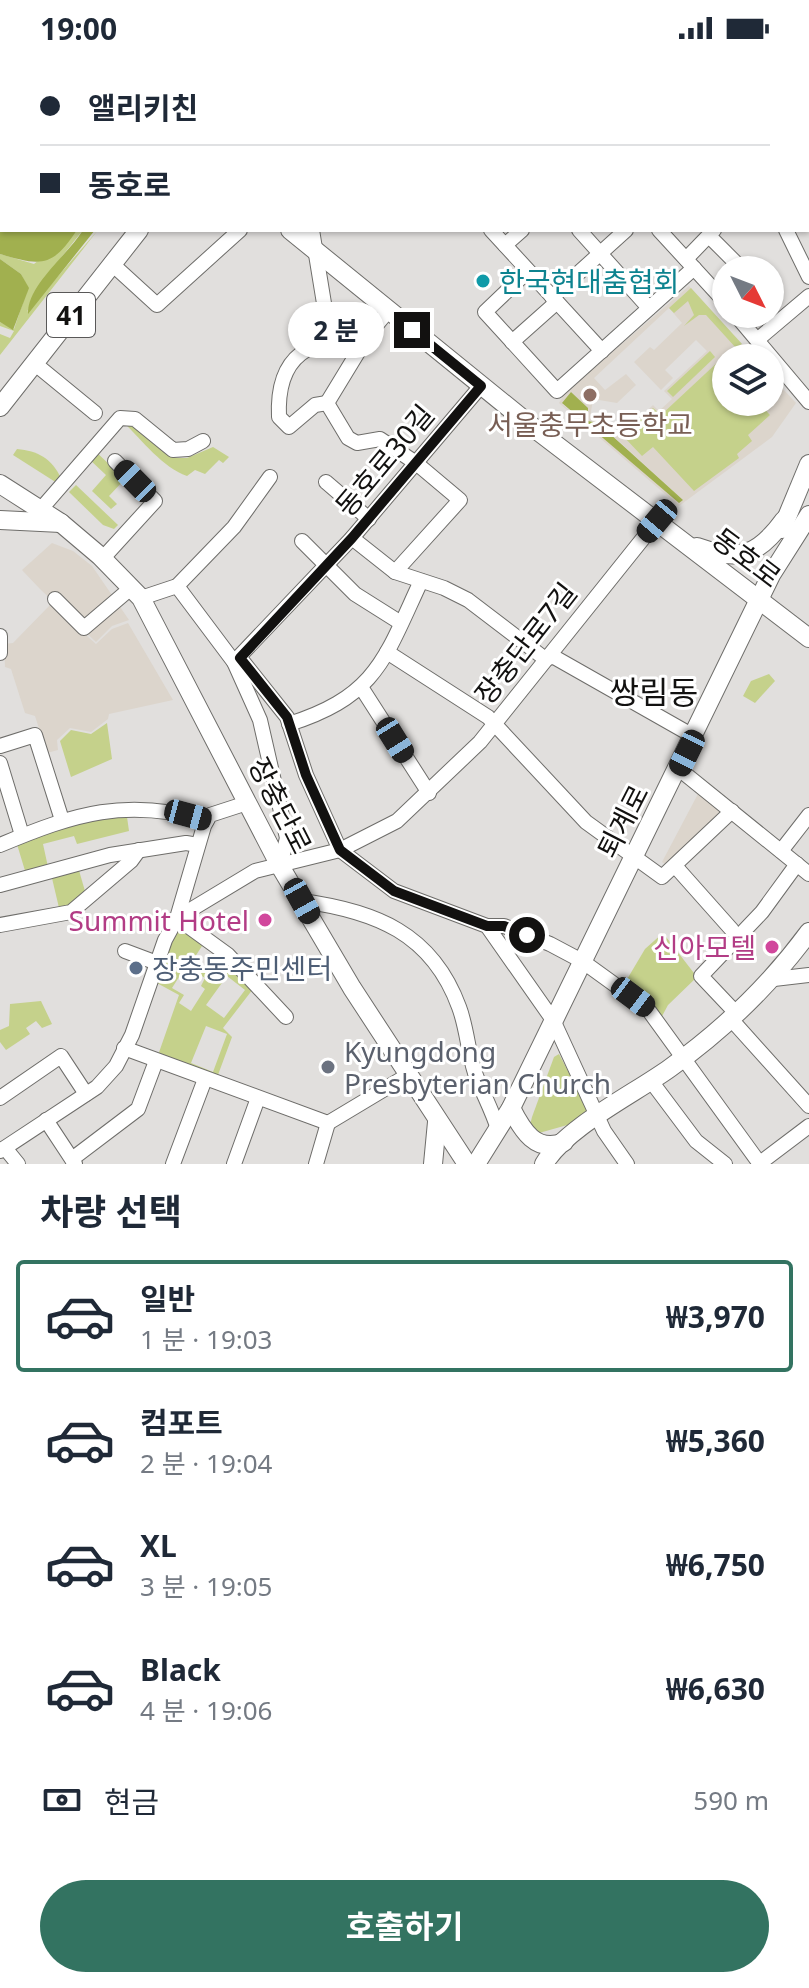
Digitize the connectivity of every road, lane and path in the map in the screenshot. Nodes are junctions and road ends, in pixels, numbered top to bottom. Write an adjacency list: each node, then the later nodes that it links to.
1 (137, 232): 14 (main road, 41)
2 (238, 232): 14 (street)
3 (493, 232): 11 (street)
4 (520, 232): 11 (street)
5 (581, 232): 12 (street)
6 (624, 232): 12 (street)
7 (661, 232): 15 (street)
8 (787, 232): 17 (street)
9 (712, 233): 13 (street); 15 (street)
10 (313, 239): 22 (main road, 동호로); 25 (street)
11 (505, 245): 16 (street)
12 (600, 254): 20 (street); 21 (street)
13 (731, 256)
14 (111, 263): 29 (main road, 41)
15 (690, 264): 18 (street); 21 (street)
16 (528, 271): 20 (street); 27 (street)
17 (809, 277)
18 (712, 286)
19 (809, 296): 26 (street)
20 (555, 299): 27 (street); 28 (street)
21 (649, 308): 28 (street)
22 (388, 311): 24 (street); 30 (main road, 동호로)
23 (747, 328): 26 (street)
24 (369, 334): 25 (street); 32 (street)
25 (330, 340): 32 (street)
26 (757, 340): 31 (street)
27 (512, 342): 28 (street)
28 (602, 351)
29 (34, 363): 33 (main road, 41); 34 (street)
30 (481, 386): 37 (street, 동호로30길); 47 (main road, 동호로)
31 (809, 402)
32 (327, 403): 37 (street)
33 (2, 405)
34 (95, 413)
35 (203, 441): 42 (street)
36 (115, 461): 52 (street)
37 (416, 463): 44 (street, 동호로30길); 54 (street)
38 (809, 464): 46 (main road, 퇴계로)
39 (270, 477): 57 (street)
40 (326, 482): 44 (street)
41 (0, 484): 42 (main road, 장충단로)
42 (41, 509): 48 (main road, 장충단로)
43 (808, 518): 55 (main road, 퇴계로)
44 (369, 519): 49 (street, 동호로30길)
45 (0, 520): 48 (main road)
46 (784, 520): 51 (main road); 55 (main road, 퇴계로)
47 (657, 521): 51 (main road, 동호로); 66 (street, 장충단로7길)
48 (61, 523): 52 (main road, 장충단로)
49 (352, 538): 53 (street, 동호로30길); 54 (street)
50 (302, 541): 53 (street)
51 (683, 542): 60 (main road, 동호로)
52 (103, 558): 58 (main road, 장충단로)
53 (326, 566): 61 (street); 67 (street, 동호로30길)
54 (395, 572): 56 (street)
55 (771, 575): 60 (main road, 퇴계로)
56 (421, 581): 61 (street); 66 (street)
57 (177, 586): 58 (street); 67 (street)
58 (136, 593): 59 (street); 76 (main road, 장충단로)
59 (55, 599)
60 (758, 601): 63 (main road, 동호로); 71 (main road, 퇴계로)
61 (401, 623): 64 (street)
62 (0, 636): 65 (street)
63 (809, 638)
64 (387, 652): 68 (street); 70 (street)
65 (0, 653)
66 (544, 658): 70 (street, 장충단로7길); 71 (street)
67 (237, 660): 69 (street); 90 (street)
68 (361, 687): 69 (street); 75 (street)
69 (289, 724): 86 (street)
70 (495, 724): 75 (street, 장충단로7길); 88 (street)
71 (695, 737): 74 (main road, 퇴계로)
72 (0, 746): 80 (street)
73 (0, 763): 78 (street)
74 (679, 769): 77 (street); 88 (main road, 퇴계로)
75 (429, 793): 86 (street, 장충단로7길)
76 (247, 803): 81 (street); 90 (main road, 장충단로)
77 (732, 811): 87 (street); 91 (street)
78 (7, 814): 82 (street)
79 (809, 815): 87 (street)
80 (62, 820): 81 (street); 82 (street)
81 (207, 820): 84 (street)
82 (22, 835): 83 (street)
83 (0, 845)
84 (198, 845): 85 (street); 95 (street)
85 (139, 850): 93 (street); 96 (street)
86 (340, 850): 90 (street, 장충단로7길); 97 (street)
87 (781, 851): 89 (street)
88 (634, 859): 91 (street); 101 (main road, 퇴계로)
89 (797, 864): 92 (street); 105 (street)
90 (280, 866): 94 (main road, 장충단로); 95 (street, 장충단로7길)
91 (676, 867): 98 (street)
92 (809, 874)
93 (0, 885)
94 (302, 901): 111 (main road, 장충단로); 124 (street)
95 (177, 918): 102 (street); 106 (street)
96 (0, 925)
97 (487, 926): 101 (street); 107 (street)
98 (732, 930)
99 (809, 932): 104 (main road)
100 (125, 951): 102 (street)
101 (582, 961): 107 (main road, 퇴계로); 109 (street)
102 (157, 963): 108 (street)
103 (809, 975): 104 (street)
104 (774, 979): 105 (main road)
105 (733, 1016): 109 (main road); 117 (street)
106 (286, 1017)
107 (553, 1020): 118 (main road, 퇴계로); 119 (street)
108 (124, 1048): 110 (street); 114 (street)
109 (683, 1058): 113 (main road); 138 (street)
110 (156, 1061): 112 (street); 127 (street)
111 (408, 1075): 121 (main road, 장충단로); 122 (street)
112 (205, 1079): 116 (street); 129 (street)
113 (651, 1081): 119 (main road); 137 (street)
114 (86, 1094): 115 (street); 120 (street)
115 (0, 1098)
116 (258, 1098): 122 (street); 130 (street)
117 (809, 1106)
118 (511, 1108): 124 (main road, 퇴계로); 125 (main road)
119 (597, 1116): 125 (main road); 136 (street)
120 (46, 1120): 126 (street); 127 (street)
121 (437, 1122): 132 (main road); 133 (main road, 장충단로)
122 (328, 1123): 131 (street)
123 (809, 1126): 138 (street)
124 (498, 1129): 134 (main road, 퇴계로)
125 (567, 1141): 135 (main road)
126 (2, 1150): 128 (street)
127 (74, 1162)
128 (18, 1164)
129 (173, 1164)
130 (234, 1164)
131 (316, 1164)
132 (433, 1164)
133 (467, 1164)
134 (476, 1164)
135 (544, 1164)
136 (627, 1164)
137 (725, 1164)
138 (760, 1164)

